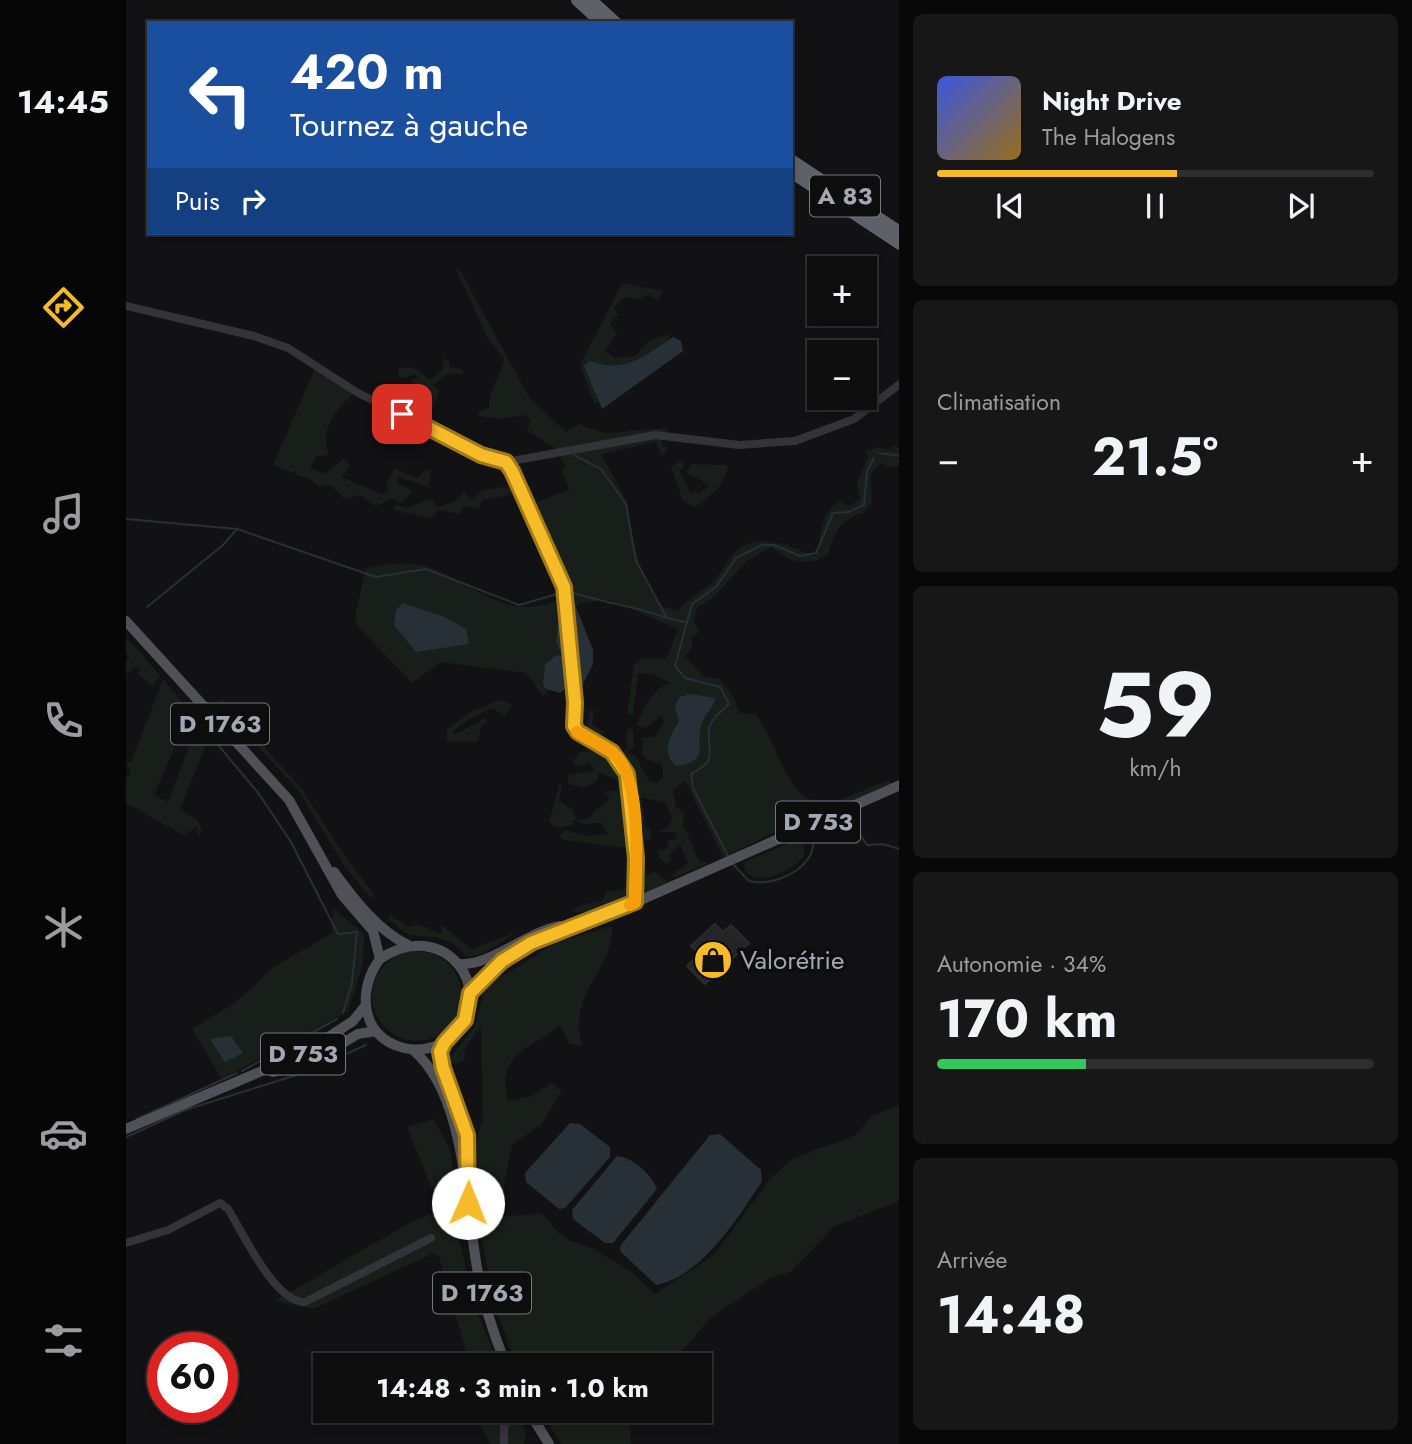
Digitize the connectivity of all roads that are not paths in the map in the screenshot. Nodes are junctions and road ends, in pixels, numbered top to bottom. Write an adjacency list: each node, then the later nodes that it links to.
1 (577, 0): 3 (highway)
2 (591, 0): 4 (highway)
3 (600, 21)
4 (615, 21)
5 (793, 161): 7 (highway, A 83)
6 (793, 173): 8 (highway, A 83)
7 (899, 232)
8 (899, 244)
9 (126, 306): 11 (street)
10 (899, 384): 11 (street)
11 (506, 462): 15 (street)
12 (126, 621): 14 (main road, D 1763)
13 (899, 785): 15 (main road, D 753)
14 (308, 830): 17 (main road, D 1763); 18 (main road, D 1763)
15 (635, 902): 16 (main road, D 753)
16 (588, 920): 19 (main road, D 753); 20 (main road, D 753)
17 (408, 945): 18 (main road); 19 (main road)
18 (380, 959): 21 (main road)
19 (458, 964): 20 (main road)
20 (470, 993): 23 (main road)
21 (365, 1006): 22 (main road); 25 (main road, D 753)
22 (376, 1031): 24 (main road); 25 (main road, D 753)
23 (444, 1043): 24 (main road); 27 (main road, D 1763)
24 (413, 1050): 27 (main road, D 1763)
25 (229, 1084): 26 (main road, D 753)
26 (126, 1129)
27 (468, 1218): 30 (main road, D 1763)
28 (431, 1238): 29 (street)
29 (126, 1244)
30 (501, 1353)
31 (507, 1423): 33 (street)
32 (536, 1423): 34 (main road)
33 (505, 1444)
34 (549, 1444)

